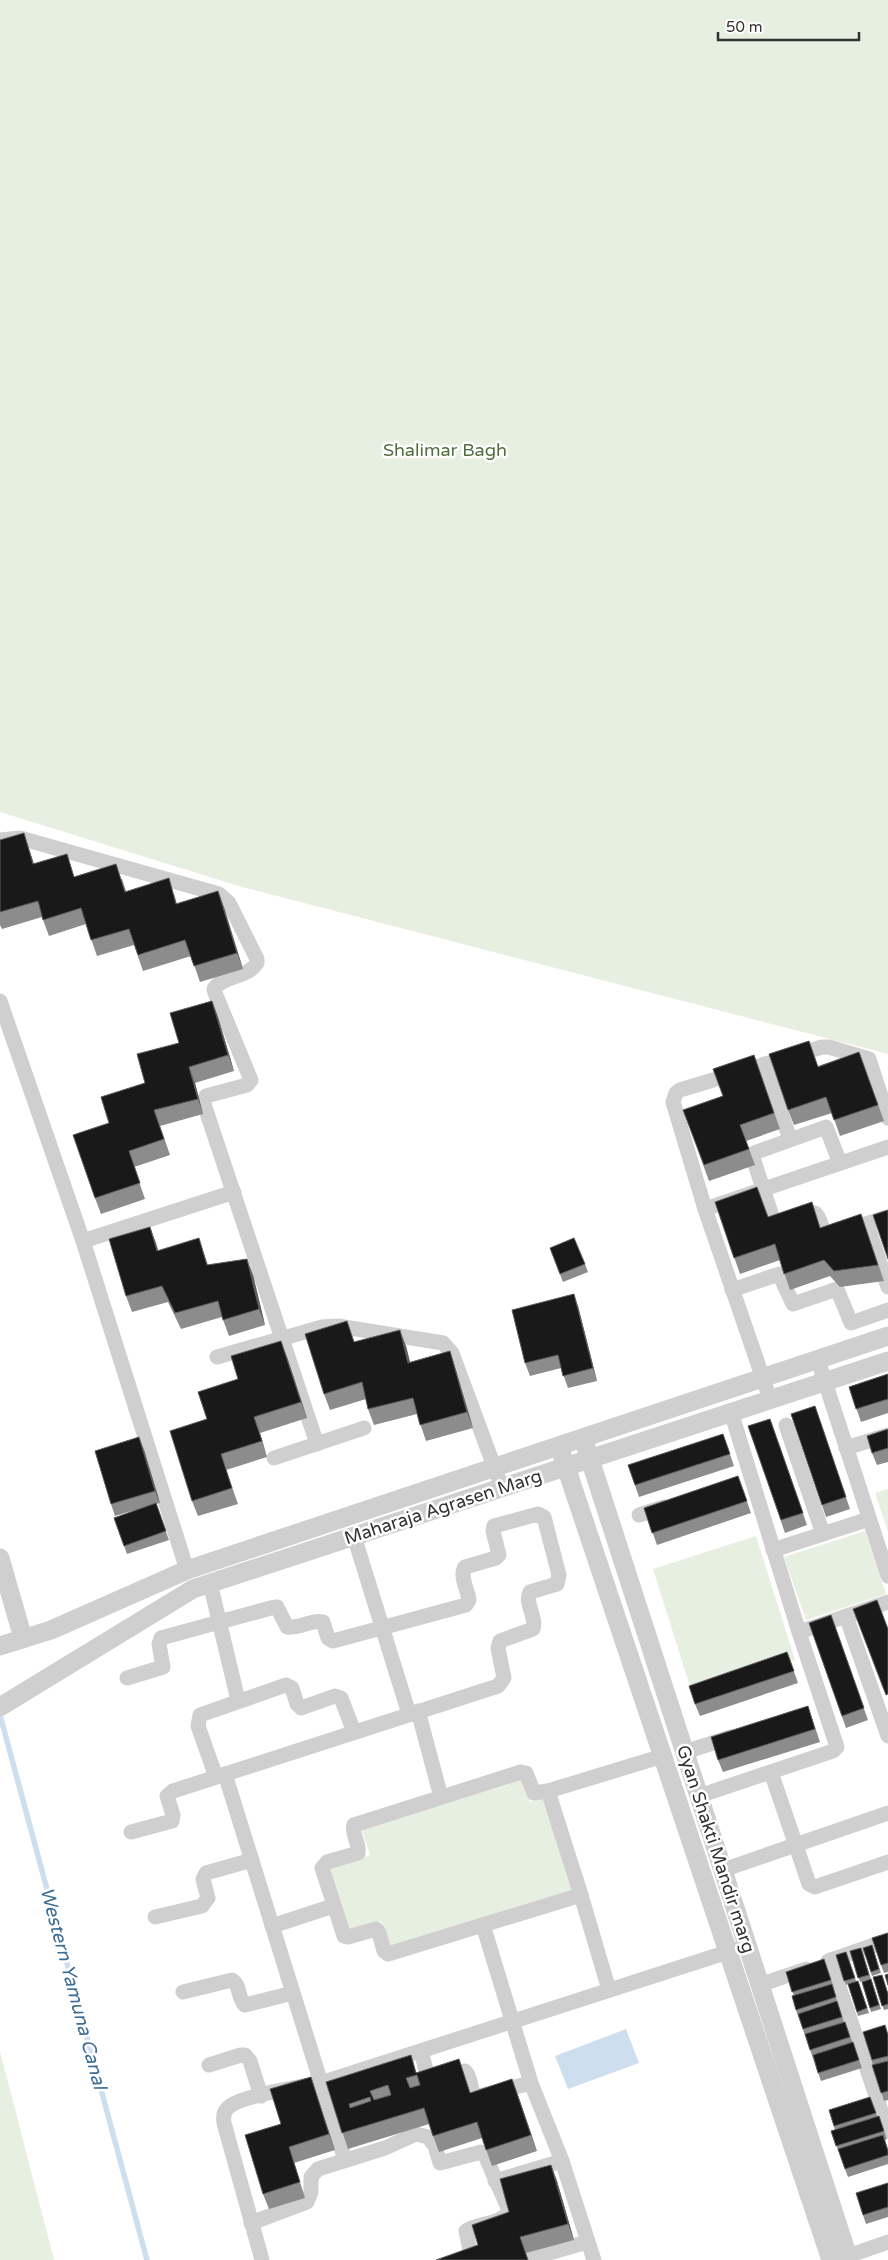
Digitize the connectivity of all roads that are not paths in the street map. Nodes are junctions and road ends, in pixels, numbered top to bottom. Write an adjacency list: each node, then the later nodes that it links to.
1 (0, 840): 9 (street)
2 (0, 1001): 13 (street)
3 (764, 1064): 4 (street); 5 (street); 10 (street)
4 (888, 1118)
5 (790, 1140): 7 (street); 8 (street)
6 (888, 1147): 7 (street)
7 (840, 1164): 8 (street)
8 (764, 1189): 10 (street); 12 (street)
9 (234, 1192): 13 (street); 18 (street)
10 (705, 1209): 15 (street)
11 (888, 1217): 12 (street)
12 (867, 1224): 14 (street)
13 (83, 1241): 45 (street)
14 (888, 1287)
15 (732, 1290): 16 (street); 22 (street)
16 (888, 1310)
17 (888, 1336): 20 (street, Maharaja Agrasen Marg)
18 (282, 1339): 19 (street); 30 (street); 35 (street)
19 (217, 1357)
20 (818, 1360): 22 (street, Maharaja Agrasen Marg); 23 (street)
21 (888, 1361): 23 (street, Maharaja Agrasen Marg)
22 (763, 1378): 24 (street); 29 (street, Maharaja Agrasen Marg)
23 (824, 1382): 24 (street, Maharaja Agrasen Marg); 32 (street)
24 (770, 1399): 25 (street, Maharaja Agrasen Marg)
25 (731, 1412): 34 (street, Maharaja Agrasen Marg); 43 (street)
26 (786, 1425): 41 (street)
27 (364, 1428): 30 (street)
28 (888, 1434): 32 (street)
29 (583, 1438): 31 (street, Maharaja Agrasen Marg); 34 (street, Gyan Shakti Mandir marg)
30 (317, 1444): 33 (street)
31 (559, 1446): 35 (street, Maharaja Agrasen Marg); 36 (street, Gyan Shakti Mandir marg)
32 (846, 1448): 40 (street)
33 (274, 1458)
34 (590, 1459): 36 (street, Maharaja Agrasen Marg); 63 (street, Gyan Shakti Mandir marg)
35 (495, 1466): 37 (street); 45 (street, Maharaja Agrasen Marg)
36 (566, 1467): 37 (street, Maharaja Agrasen Marg); 64 (street, Gyan Shakti Mandir marg)
37 (502, 1488): 42 (street, Maharaja Agrasen Marg)
38 (677, 1504): 39 (street)
39 (639, 1515)
40 (870, 1519): 41 (street); 46 (street)
41 (823, 1534): 43 (street)
42 (354, 1536): 47 (street, Maharaja Agrasen Marg); 51 (street)
43 (773, 1550): 52 (street)
44 (0, 1558): 53 (street)
45 (187, 1570): 53 (street, Maharaja Agrasen Marg)
46 (888, 1576)
47 (210, 1583): 50 (street); 56 (street, Maharaja Agrasen Marg)
48 (888, 1602): 49 (street)
49 (846, 1616): 52 (street); 62 (street)
50 (219, 1622): 51 (street); 54 (street); 55 (street)
51 (382, 1628): 58 (street); 58 (street)
52 (799, 1632): 57 (street)
53 (10, 1642)
54 (127, 1678)
55 (238, 1700): 60 (street); 66 (street)
56 (0, 1707)
57 (824, 1707): 59 (street); 65 (street)
58 (414, 1713): 60 (street); 69 (street)
59 (806, 1713)
60 (354, 1732): 66 (street)
61 (742, 1734): 63 (street)
62 (888, 1736)
63 (685, 1752): 68 (street, Gyan Shakti Mandir marg)
64 (663, 1756): 67 (street); 83 (street, Gyan Shakti Mandir marg)
65 (771, 1772): 68 (street); 72 (street)
66 (220, 1775): 71 (street); 73 (street)
67 (548, 1791): 69 (street); 76 (street)
68 (699, 1796): 75 (street, Gyan Shakti Mandir marg)
69 (441, 1797): 77 (street)
70 (888, 1813): 72 (street)
71 (131, 1832)
72 (795, 1845): 74 (street); 75 (street)
73 (252, 1860): 78 (street); 80 (street)
74 (888, 1862)
75 (723, 1870): 82 (street, Gyan Shakti Mandir marg)
76 (581, 1894): 79 (street); 86 (street)
77 (333, 1906): 79 (street); 80 (street)
78 (155, 1918)
79 (483, 1925): 89 (street)
80 (272, 1926): 88 (street)
81 (888, 1940): 84 (street)
82 (748, 1946): 83 (street); 85 (street, Gyan Shakti Mandir marg)
83 (729, 1952): 86 (street); 105 (street, Gyan Shakti Mandir marg)
84 (830, 1960): 85 (street); 91 (street)
85 (760, 1985): 105 (street, Gyan Shakti Mandir marg)
86 (609, 1990): 89 (street)
87 (183, 1992): 88 (street)
88 (293, 1993): 94 (street)
89 (512, 2021): 92 (street); 95 (street)
90 (872, 2032): 91 (street)
91 (856, 2036): 97 (street)
92 (421, 2051): 94 (street); 95 (street)
93 (209, 2065): 96 (street)
94 (321, 2083): 96 (street); 99 (street)
95 (531, 2083): 100 (street)
96 (261, 2096): 102 (street)
97 (885, 2110): 98 (street)
98 (888, 2131)
99 (344, 2160): 101 (street); 102 (street)
100 (562, 2161): 101 (street); 103 (street)
101 (495, 2181): 107 (street)
102 (251, 2223): 106 (street)
103 (587, 2242): 108 (street); 109 (street)
104 (888, 2242): 105 (street)
105 (840, 2259)
106 (262, 2260)
107 (472, 2260)
108 (533, 2260)
109 (594, 2260)

